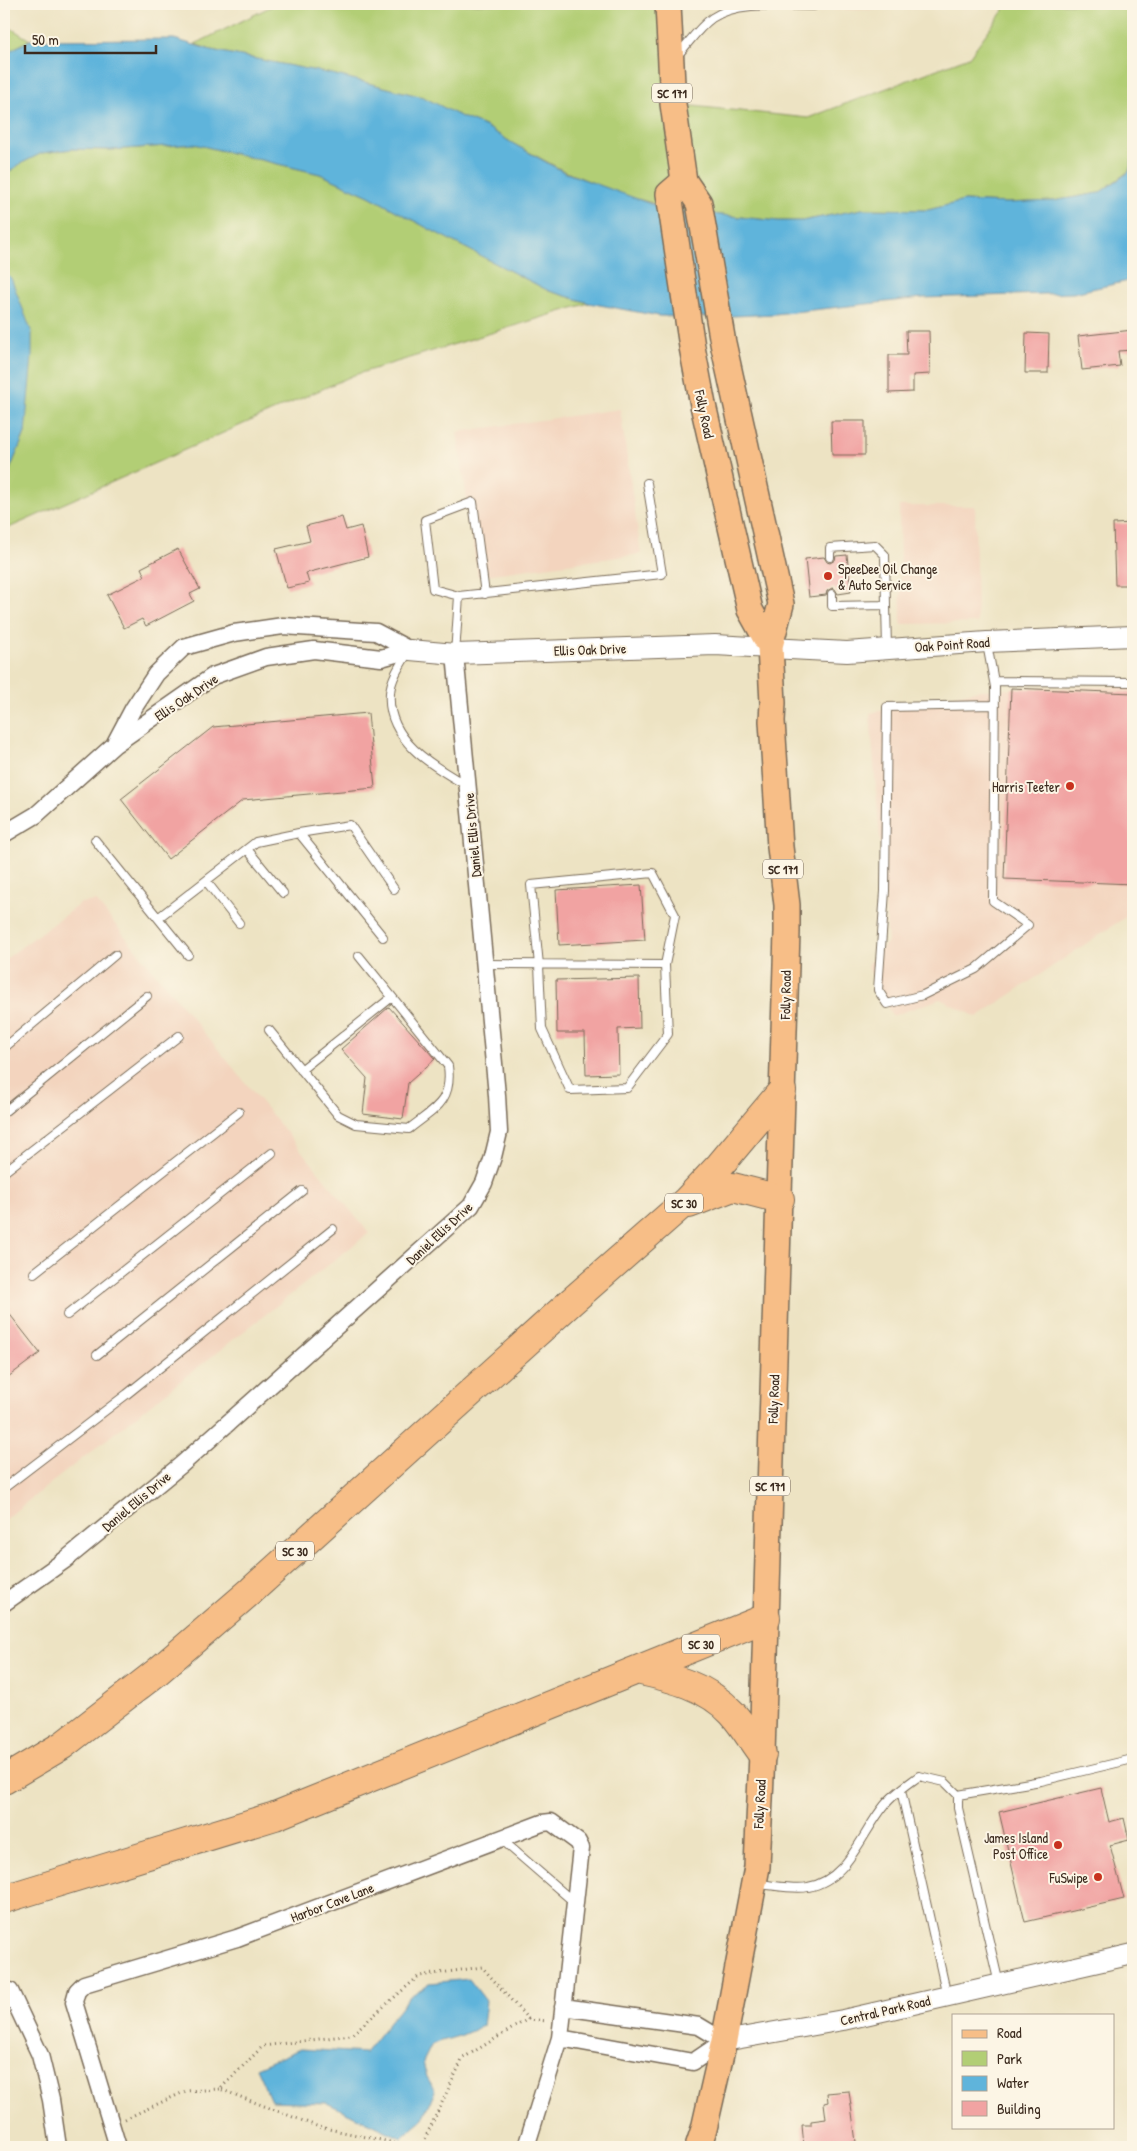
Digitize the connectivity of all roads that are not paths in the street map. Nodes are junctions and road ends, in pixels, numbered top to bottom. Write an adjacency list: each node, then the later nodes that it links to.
1 (668, 4): 4 (main road, Folly Road / SC 171)
2 (814, 4): 3 (lane)
3 (735, 5): 4 (lane)
4 (671, 64): 5 (main road, Folly Road / SC 171)
5 (684, 181): 14 (main road, Folly Road / SC 171); 14 (main road, Folly Road / SC 171)
6 (648, 483): 8 (lane)
7 (830, 557): 11 (lane)
8 (485, 594): 10 (lane); 10 (lane)
9 (832, 594): 11 (lane)
10 (459, 596): 17 (lane)
11 (886, 605): 15 (lane)
12 (1133, 636): 13 (street, Oak Point Road)
13 (987, 642): 15 (street, Oak Point Road); 18 (lane)
14 (770, 646): 15 (street, Oak Point Road); 17 (street, Ellis Oak Drive); 45 (main road, Folly Road / SC 171)
15 (887, 649)
16 (410, 650): 17 (street, Ellis Oak Drive); 21 (street, Ellis Oak Drive); 21 (street, Ellis Oak Drive); 22 (lane)
17 (455, 654): 22 (street, Daniel Ellis Drive)
18 (994, 681): 19 (lane); 20 (lane)
19 (1133, 682)
20 (995, 705): 20 (lane)
21 (114, 745): 24 (street, Ellis Oak Drive)
22 (467, 786): 36 (street, Daniel Ellis Drive)
23 (299, 833): 26 (lane); 28 (lane); 32 (lane)
24 (4, 834)
25 (95, 840): 30 (lane)
26 (247, 849): 27 (lane); 29 (lane)
27 (206, 881): 30 (lane); 31 (lane)
28 (394, 889)
29 (283, 893)
30 (158, 918): 34 (lane)
31 (239, 923)
32 (383, 937)
33 (115, 955): 43 (lane)
34 (188, 955)
35 (359, 956): 40 (lane)
36 (485, 964): 37 (lane); 58 (street, Daniel Ellis Drive)
37 (539, 965): 38 (lane); 38 (lane); 38 (lane)
38 (665, 965)
39 (147, 996): 46 (lane)
40 (392, 997): 44 (lane); 44 (lane)
41 (269, 1030): 44 (lane)
42 (179, 1036): 49 (lane)
43 (4, 1048)
44 (301, 1070)
45 (782, 1091): 51 (main road, Folly Road / SC 171); 52 (highway, SC 30)
46 (4, 1112)
47 (240, 1112): 54 (lane)
48 (272, 1153): 55 (lane)
49 (4, 1172)
50 (302, 1190): 56 (lane)
51 (780, 1199): 52 (highway); 59 (main road, Folly Road / SC 171)
52 (678, 1208): 63 (highway, SC 30)
53 (333, 1229): 57 (lane)
54 (34, 1273)
55 (67, 1315)
56 (97, 1355)
57 (4, 1488)
58 (4, 1603)
59 (766, 1618): 60 (highway, SC 30); 61 (main road, Folly Road)
60 (637, 1670): 61 (highway); 68 (highway, SC 30)
61 (762, 1754): 67 (main road, Folly Road)
62 (1133, 1758): 65 (lane)
63 (4, 1780)
64 (901, 1790): 65 (lane); 67 (lane); 73 (lane)
65 (958, 1795): 71 (lane)
66 (500, 1839): 69 (lane); 69 (street, Harbor Cave Lane); 78 (street, Harbor Cave Lane)
67 (754, 1883): 76 (main road, Folly Road)
68 (4, 1899)
69 (575, 1903): 74 (street, Harbor Cave Lane)
70 (1133, 1954): 71 (street, Central Park Road)
71 (999, 1984): 73 (street, Central Park Road)
72 (10, 1991): 77 (street)
73 (948, 1996): 76 (street, Central Park Road)
74 (563, 2007): 75 (street, Harbor Cave Lane); 76 (street)
75 (560, 2038): 76 (street); 79 (street, Harbor Cave Lane)
76 (724, 2041): 80 (main road, Folly Road)
77 (58, 2147)
78 (118, 2147)
79 (526, 2147)
80 (698, 2147)

